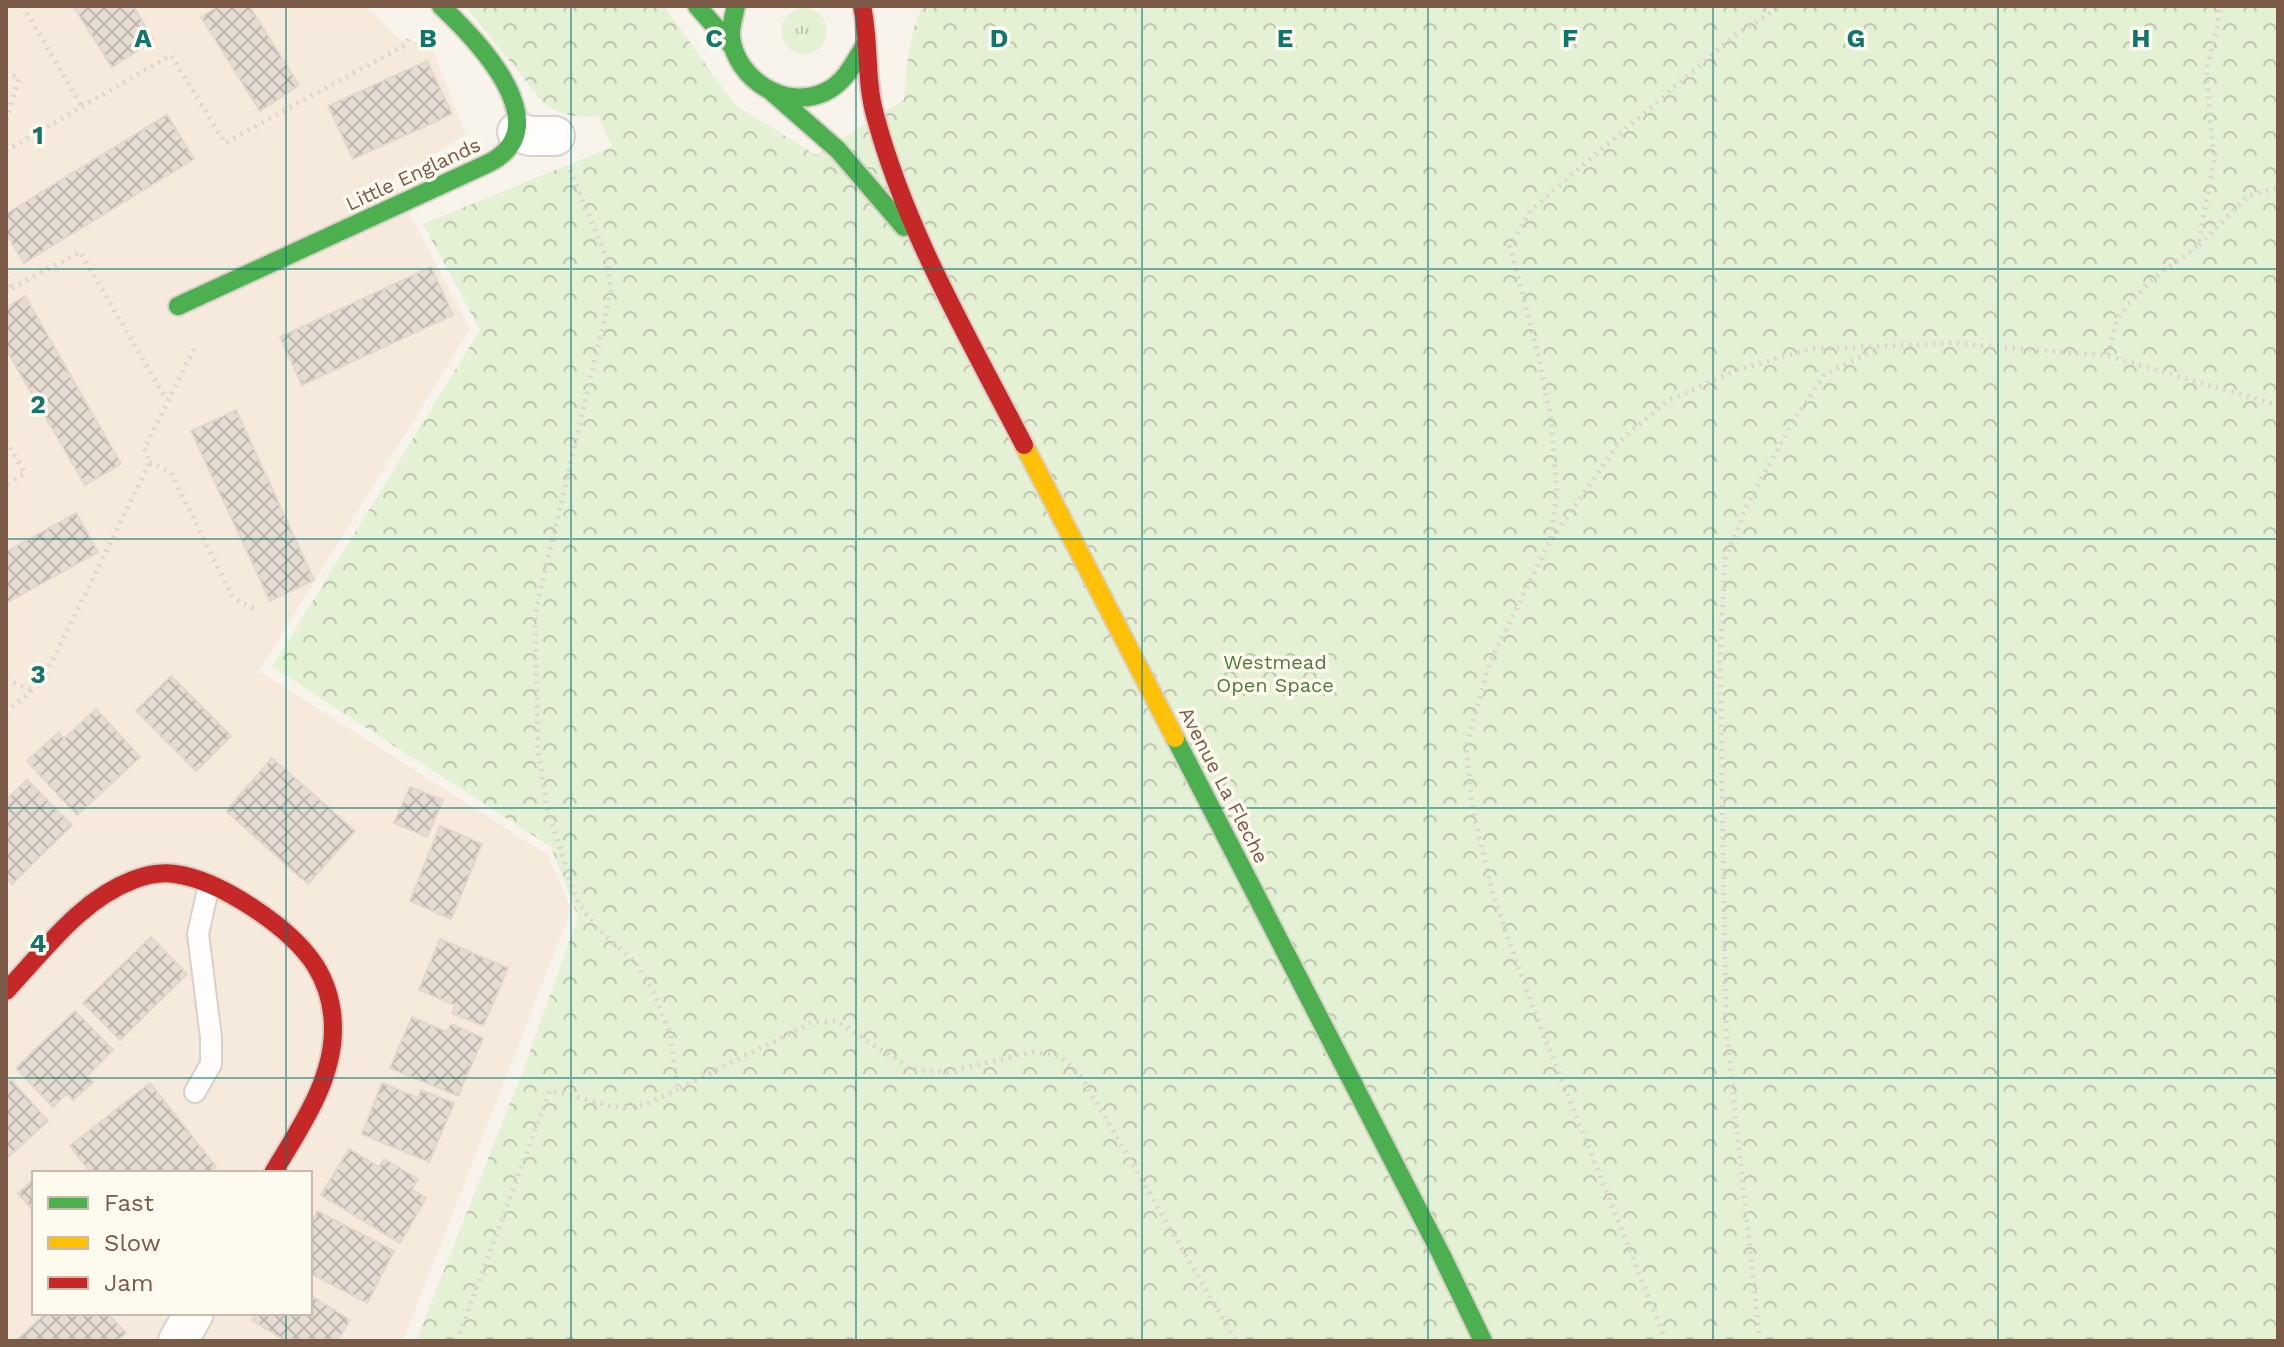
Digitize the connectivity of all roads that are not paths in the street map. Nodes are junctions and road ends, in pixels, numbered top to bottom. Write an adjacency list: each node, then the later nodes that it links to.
1 (441, 6): 9 (main road)
2 (697, 6): 7 (main road, Avenue La Fleche)
3 (736, 6): 7 (main road)
4 (862, 6): 6 (main road, Avenue La Fleche)
5 (881, 6): 6 (main road)
6 (865, 38): 8 (main road); 11 (main road, Avenue La Fleche)
7 (733, 47): 8 (main road, Avenue La Fleche)
8 (773, 93): 11 (main road, Avenue La Fleche)
9 (517, 132): 10 (street); 12 (main road, Little Englands)
10 (555, 136)
11 (924, 250): 19 (main road, Avenue La Fleche)
12 (198, 290)
13 (209, 885): 14 (main road); 15 (lane); 16 (main road)
14 (6, 991)
15 (195, 1092)
16 (274, 1171)
17 (193, 1315): 18 (street)
18 (178, 1341)
19 (1483, 1341)

